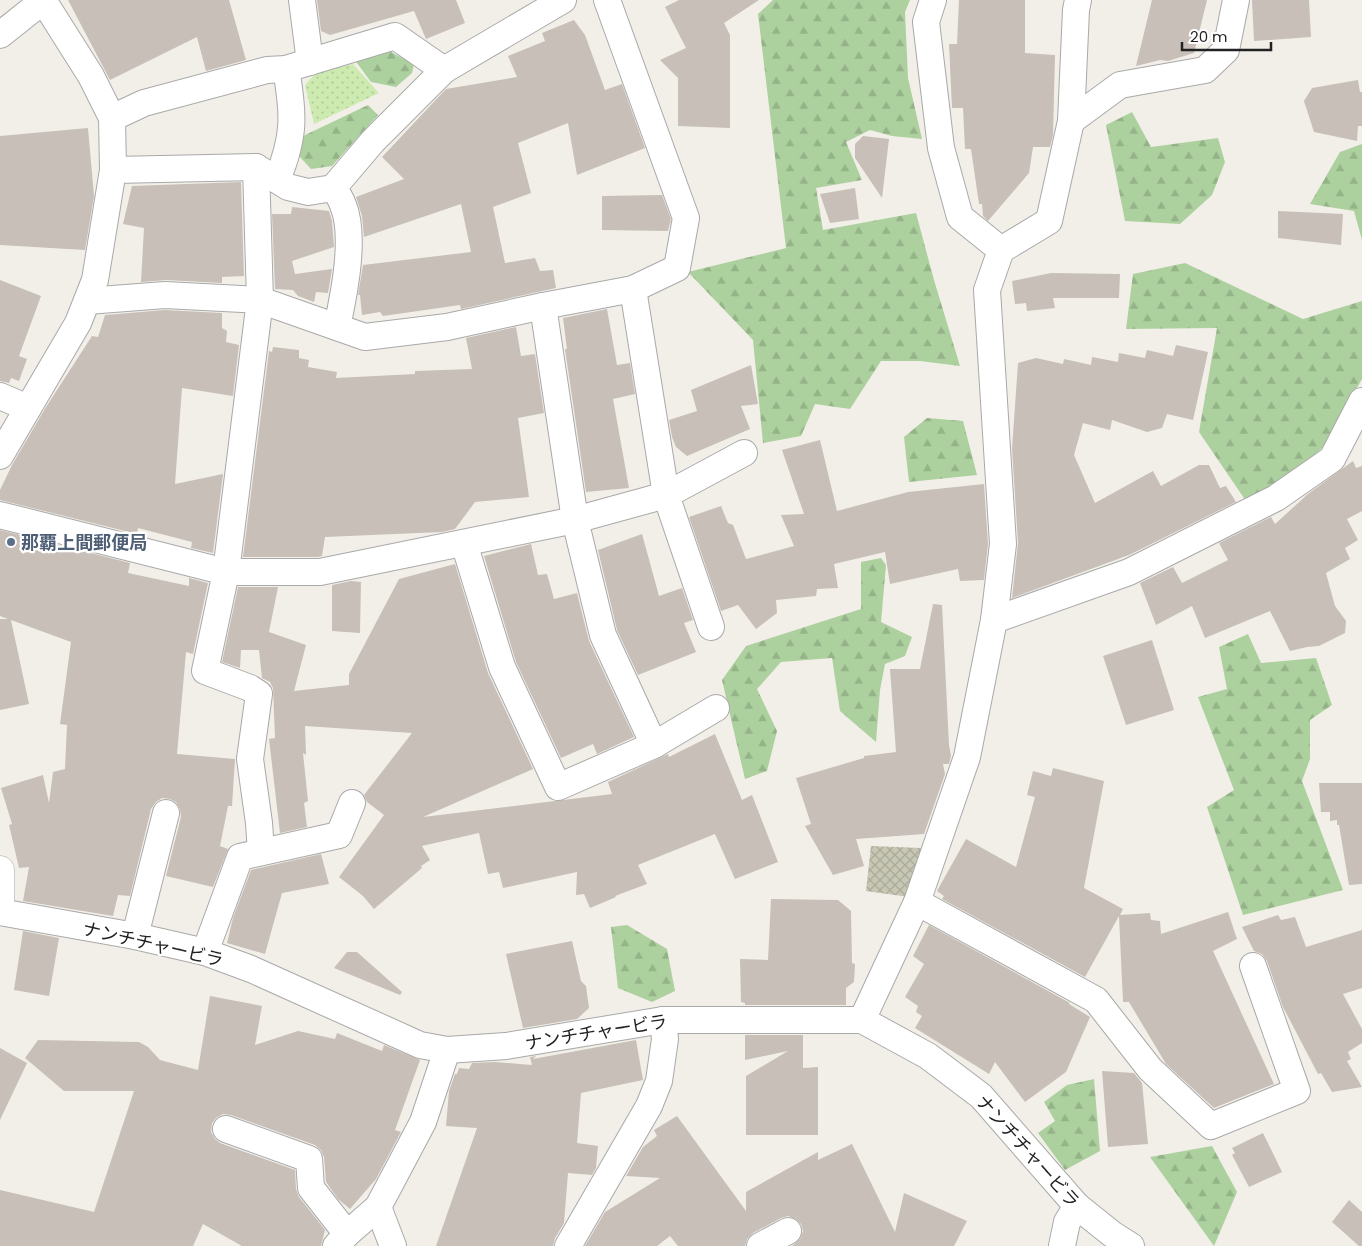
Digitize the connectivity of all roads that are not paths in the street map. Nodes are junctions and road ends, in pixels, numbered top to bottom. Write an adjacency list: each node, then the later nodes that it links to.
1 (43, 0): 8 (street); 11 (street)
2 (302, 0): 9 (street)
3 (563, 0): 10 (street)
4 (607, 0): 17 (street)
5 (933, 0): 16 (street)
6 (1078, 0): 12 (street)
7 (1236, 0): 12 (street)
8 (0, 34)
9 (298, 66): 10 (street); 11 (street); 14 (street)
10 (444, 70): 15 (street)
11 (112, 118): 13 (street)
12 (1071, 121): 16 (street)
13 (113, 170): 14 (street); 19 (street)
14 (267, 174): 15 (street); 18 (street)
15 (334, 188): 21 (street)
16 (1001, 250): 32 (street)
17 (632, 289): 20 (street); 27 (street)
18 (260, 300): 19 (street); 21 (street); 31 (street)
19 (87, 301): 24 (street)
20 (543, 306): 21 (street); 29 (street)
21 (337, 327)
22 (0, 396): 24 (street)
23 (1362, 401): 32 (street)
24 (28, 408): 26 (street)
25 (744, 453): 27 (street)
26 (0, 456)
27 (666, 495): 29 (street); 33 (street)
28 (0, 515): 31 (street)
29 (575, 520): 30 (street); 35 (street)
30 (464, 542): 31 (street); 35 (street)
31 (226, 572): 38 (street)
32 (994, 620): 40 (street)
33 (711, 627)
34 (716, 708): 35 (street)
35 (654, 745)
36 (352, 803): 38 (street)
37 (166, 813): 43 (street)
38 (261, 852): 44 (street)
39 (0, 870): 41 (street)
40 (917, 902): 45 (street); 47 (street)
41 (0, 905)
42 (0, 912): 43 (street, ナンチチャービラ)
43 (135, 936): 44 (street, ナンチチャービラ)
44 (205, 952): 48 (street, ナンチチャービラ)
45 (1253, 966)
46 (663, 1020): 47 (street, ナンチチャービラ); 48 (street, ナンチチャービラ); 55 (street)
47 (862, 1020): 50 (street, ナンチチャービラ)
48 (447, 1050): 51 (street)
49 (226, 1128): 53 (street)
50 (1077, 1206): 57 (street); 58 (street, ナンチチャービラ)
51 (378, 1207): 53 (street); 54 (street)
52 (788, 1231): 56 (street)
53 (341, 1240)
54 (393, 1246)
55 (568, 1246)
56 (760, 1246)
57 (1062, 1246)
58 (1131, 1246)

